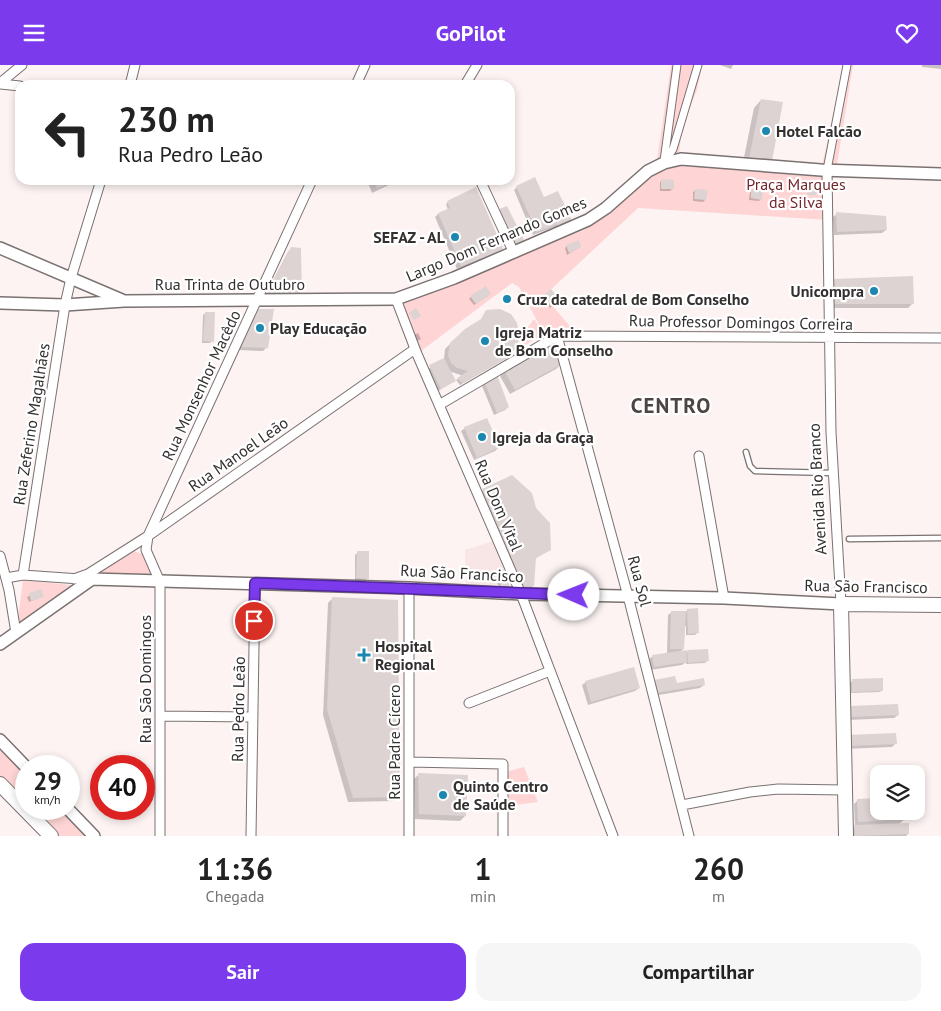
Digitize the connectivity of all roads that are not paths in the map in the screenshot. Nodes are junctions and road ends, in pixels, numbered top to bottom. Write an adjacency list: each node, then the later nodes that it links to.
1 (22, 65): 11 (street)
2 (135, 65): 8 (street)
3 (365, 65): 9 (street)
4 (477, 65): 10 (street)
5 (677, 65): 13 (street)
6 (698, 65): 13 (street)
7 (847, 65): 14 (street)
8 (131, 80)
9 (358, 80)
10 (468, 80)
11 (0, 84): 12 (street)
12 (15, 86)
13 (664, 163): 14 (street, Largo Dom Fernando Gomes); 20 (street, Largo Dom Fernando Gomes)
14 (827, 170): 15 (street, Largo Dom Fernando Gomes); 28 (street, Avenida Rio Branco)
15 (941, 174)
16 (99, 185): 21 (street, Rua Zeferino Magalhães)
17 (310, 185): 24 (street, Rua Monsenhor Macêdo)
18 (482, 185): 20 (street)
19 (0, 248): 21 (street)
20 (514, 253): 22 (street, Largo Dom Fernando Gomes)
21 (71, 278): 23 (street); 26 (street, Rua Zeferino Magalhães)
22 (396, 299): 24 (street, Rua Trinta de Outubro); 30 (street, Rua Dom Vital)
23 (124, 301): 24 (street, Rua Trinta de Outubro); 26 (street, Rua Trinta de Outubro)
24 (257, 301): 35 (street, Rua Monsenhor Macêdo)
25 (0, 303): 26 (street, Rua Trinta de Outubro)
26 (65, 305): 39 (street, Rua Zeferino Magalhães)
27 (557, 336): 28 (street, Rua Professor Domingos Correira); 31 (street); 47 (street, Rua Sol)
28 (829, 339): 29 (street, Rua Professor Domingos Correira); 34 (street, Avenida Rio Branco)
29 (941, 339)
30 (416, 349): 31 (street, Rua Dom Vital); 35 (street, Rua Manoel Leão)
31 (439, 405): 46 (street, Rua Dom Vital)
32 (746, 452): 34 (lane)
33 (699, 456): 48 (street)
34 (834, 473): 49 (street, Avenida Rio Branco)
35 (148, 535): 41 (street, Rua Manoel Leão); 43 (street, Rua Monsenhor Macêdo)
36 (941, 538): 37 (lane)
37 (849, 539)
38 (0, 556): 40 (street)
39 (23, 575): 40 (street); 41 (street)
40 (6, 578): 51 (street)
41 (74, 579): 42 (street)
42 (92, 579): 43 (street, Rua São Francisco); 51 (street)
43 (160, 581): 44 (street, Rua São Francisco); 55 (street, Rua São Domingos)
44 (255, 583): 45 (street, Rua São Francisco); 56 (street, Rua Pedro Leão)
45 (409, 588): 46 (street, Rua São Francisco); 59 (street, Rua Padre Cícero)
46 (521, 594): 47 (street, Rua São Francisco); 53 (street, Rua Dom Vital)
47 (628, 596): 48 (street, Rua São Francisco); 62 (street, Rua Sol)
48 (724, 598): 49 (street, Rua São Francisco)
49 (841, 605): 50 (main road, Rua São Francisco); 61 (main road, Avenida Rio Branco)
50 (941, 605)
51 (16, 633): 52 (street)
52 (0, 644)
53 (550, 671): 54 (street); 70 (street, Rua Dom Vital)
54 (469, 703)
55 (161, 716): 56 (street); 66 (street, Rua São Domingos)
56 (252, 717): 67 (street, Rua Pedro Leão)
57 (0, 740): 58 (street)
58 (15, 756)
59 (410, 762): 68 (street, Rua Padre Cícero); 69 (street)
60 (0, 784): 64 (main road)
61 (844, 790): 62 (street); 72 (main road, Avenida Rio Branco)
62 (682, 805): 71 (street, Rua Sol)
63 (79, 820): 65 (street)
64 (51, 836)
65 (94, 836)
66 (160, 836)
67 (250, 836)
68 (409, 836)
69 (504, 836)
70 (613, 836)
71 (689, 836)
72 (846, 836)

